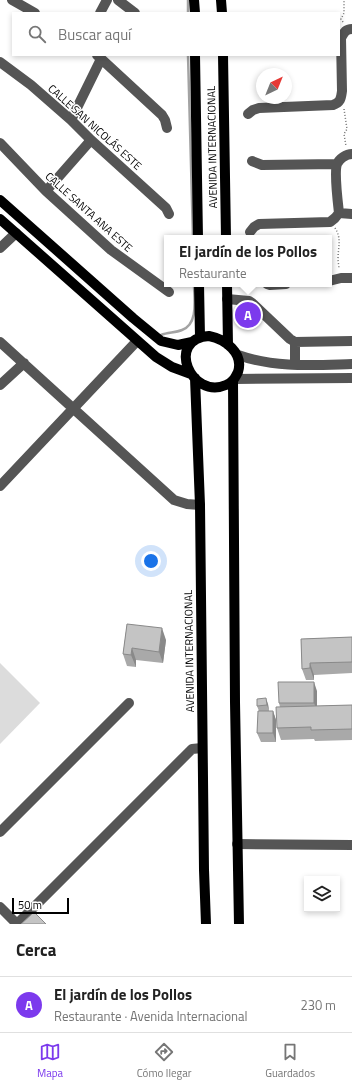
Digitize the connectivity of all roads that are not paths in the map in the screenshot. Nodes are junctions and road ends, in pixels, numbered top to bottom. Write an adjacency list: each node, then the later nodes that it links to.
1 (12, 0): 6 (street)
2 (107, 0): 7 (street)
3 (118, 0): 8 (street)
4 (194, 0): 9 (main road)
5 (222, 0): 10 (main road)
6 (33, 12)
7 (101, 12)
8 (134, 12)
9 (195, 12)
10 (222, 12)
11 (350, 29): 12 (street)
12 (340, 45): 17 (street)
13 (195, 56): 34 (main road, AVENIDA INTERNACIONAL)
14 (222, 56): 35 (main road, AVENIDA INTERNACIONAL)
15 (99, 57): 19 (street); 20 (street)
16 (0, 62): 19 (street, CALLE SAN NICOLÁS ESTE)
17 (345, 94): 18 (street)
18 (248, 114)
19 (71, 120): 21 (street, CALLE SAN NICOLÁS ESTE)
20 (167, 128)
21 (91, 140): 26 (street); 29 (street, CALLE SAN NICOLÁS ESTE)
22 (0, 143): 26 (street, CALLE SANTA ANA ESTE)
23 (350, 154): 25 (street)
24 (252, 161): 25 (street)
25 (337, 164): 28 (street)
26 (46, 191): 41 (street, CALLE SANTA ANA ESTE)
27 (0, 200): 43 (main road)
28 (339, 213): 30 (street); 32 (street)
29 (169, 214)
30 (352, 214)
31 (0, 219): 33 (main road)
32 (250, 232)
33 (16, 233): 36 (street); 44 (main road)
34 (198, 235)
35 (226, 235)
36 (0, 248)
37 (352, 278): 38 (street)
38 (332, 280)
39 (199, 287): 43 (main road)
40 (227, 287): 42 (main road)
41 (169, 292)
42 (227, 300): 47 (street); 48 (main road)
43 (196, 339): 48 (main road); 54 (main road)
44 (137, 341): 54 (main road); 59 (street)
45 (352, 341): 47 (street)
46 (0, 342): 50 (street)
47 (295, 342): 52 (street)
48 (228, 345): 49 (main road)
49 (238, 356): 52 (street); 57 (main road)
50 (24, 363): 58 (street); 59 (street)
51 (352, 364): 53 (street)
52 (295, 365): 53 (street)
53 (320, 365): 55 (street)
54 (193, 376): 57 (main road); 61 (main road, AVENIDA INTERNACIONAL)
55 (321, 378): 56 (street); 57 (street)
56 (352, 378)
57 (234, 380): 65 (main road)
58 (0, 385)
59 (74, 408): 60 (street); 61 (street)
60 (0, 486)
61 (200, 505): 63 (main road, AVENIDA INTERNACIONAL)
62 (129, 703): 64 (street)
63 (202, 748): 68 (street); 69 (main road, AVENIDA INTERNACIONAL)
64 (0, 832)
65 (237, 844): 66 (street); 70 (main road)
66 (352, 845)
67 (0, 907): 68 (street)
68 (17, 924)
69 (206, 924)
70 (239, 924)

